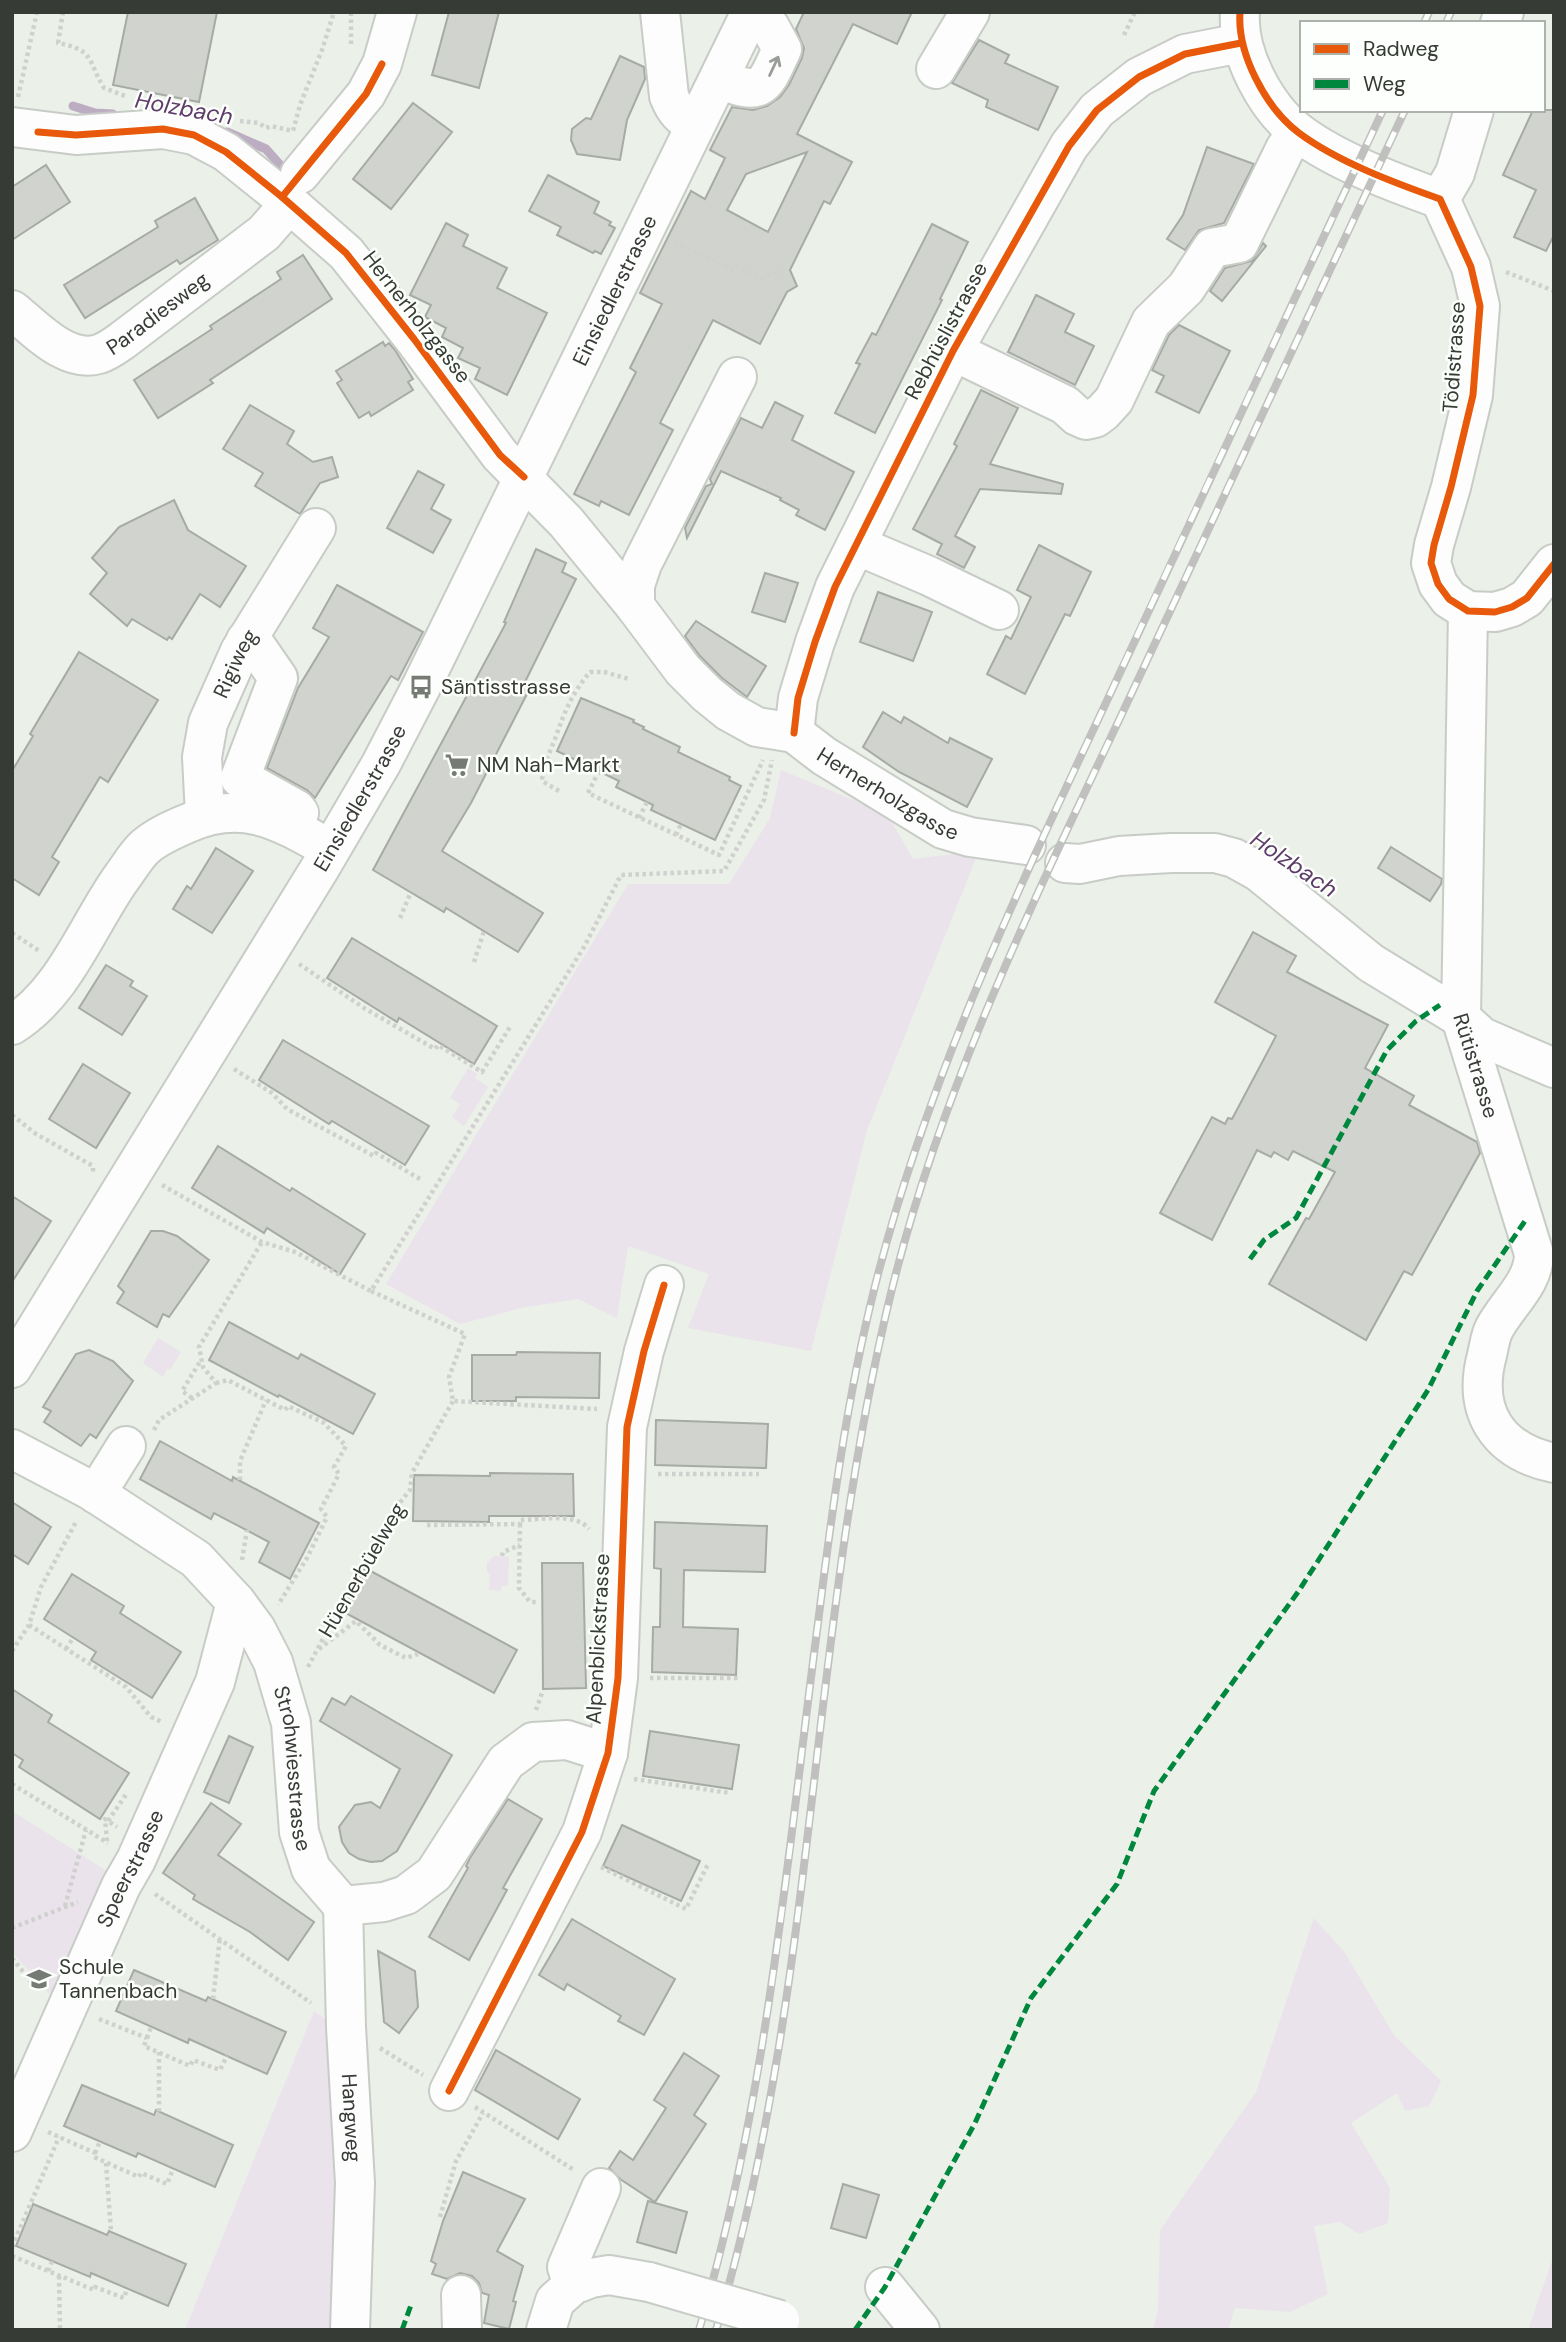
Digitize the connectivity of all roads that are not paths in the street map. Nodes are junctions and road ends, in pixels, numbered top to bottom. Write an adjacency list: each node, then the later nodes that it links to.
1 (397, 12): 11 (street, Paradiesweg)
2 (660, 12): 9 (street)
3 (970, 12): 6 (street)
4 (750, 14): 9 (street, Einsiedlerstrasse)
5 (1241, 28): 10 (street); 14 (street, Rebhüslistrasse)
6 (936, 69)
7 (1473, 112): 12 (street)
8 (14, 117): 11 (street, Hernerholzgasse)
9 (695, 125): 16 (street, Einsiedlerstrasse)
10 (1297, 132): 12 (street); 14 (street)
11 (295, 189): 13 (street, Paradiesweg); 16 (street, Hernerholzgasse)
12 (1440, 199): 22 (street, Tödistrasse)
13 (12, 310)
14 (953, 351): 18 (street, Rebhüslistrasse)
15 (737, 377): 20 (street)
16 (524, 477): 20 (street, Hernerholzgasse); 28 (street, Einsiedlerstrasse)
17 (316, 528): 23 (street, Rigiweg)
18 (856, 545): 21 (street); 24 (street, Rebhüslistrasse)
19 (1554, 564): 22 (street)
20 (635, 606): 24 (street, Hernerholzgasse)
21 (999, 610)
22 (1468, 611): 30 (street, Rütistrasse)
23 (246, 640): 25 (street, Rigiweg); 26 (street)
24 (794, 733): 27 (street, Hernerholzgasse)
25 (205, 815): 26 (street); 31 (street)
26 (292, 829): 28 (street)
27 (1026, 845)
28 (330, 849): 34 (street, Einsiedlerstrasse)
29 (1065, 863): 30 (street)
30 (1461, 1018): 32 (street); 37 (street, Rütistrasse)
31 (12, 1025)
32 (1554, 1068)
33 (664, 1285): 40 (street, Alpenblickstrasse)
34 (12, 1368)
35 (139, 1439): 38 (street)
36 (12, 1449): 38 (street, Strohwiesstrasse)
37 (1554, 1463)
38 (94, 1492): 39 (street, Strohwiesstrasse)
39 (244, 1613): 41 (street, Strohwiesstrasse); 43 (street, Speerstrasse)
40 (608, 1753): 41 (street); 42 (street, Alpenblickstrasse)
41 (343, 1906): 48 (street, Hangweg)
42 (449, 2091)
43 (15, 2126)
44 (601, 2188): 45 (street)
45 (573, 2285): 47 (street, bridge); 49 (street)
46 (885, 2287): 50 (street)
47 (789, 2325)
48 (350, 2330)
49 (546, 2330)
50 (920, 2330)

